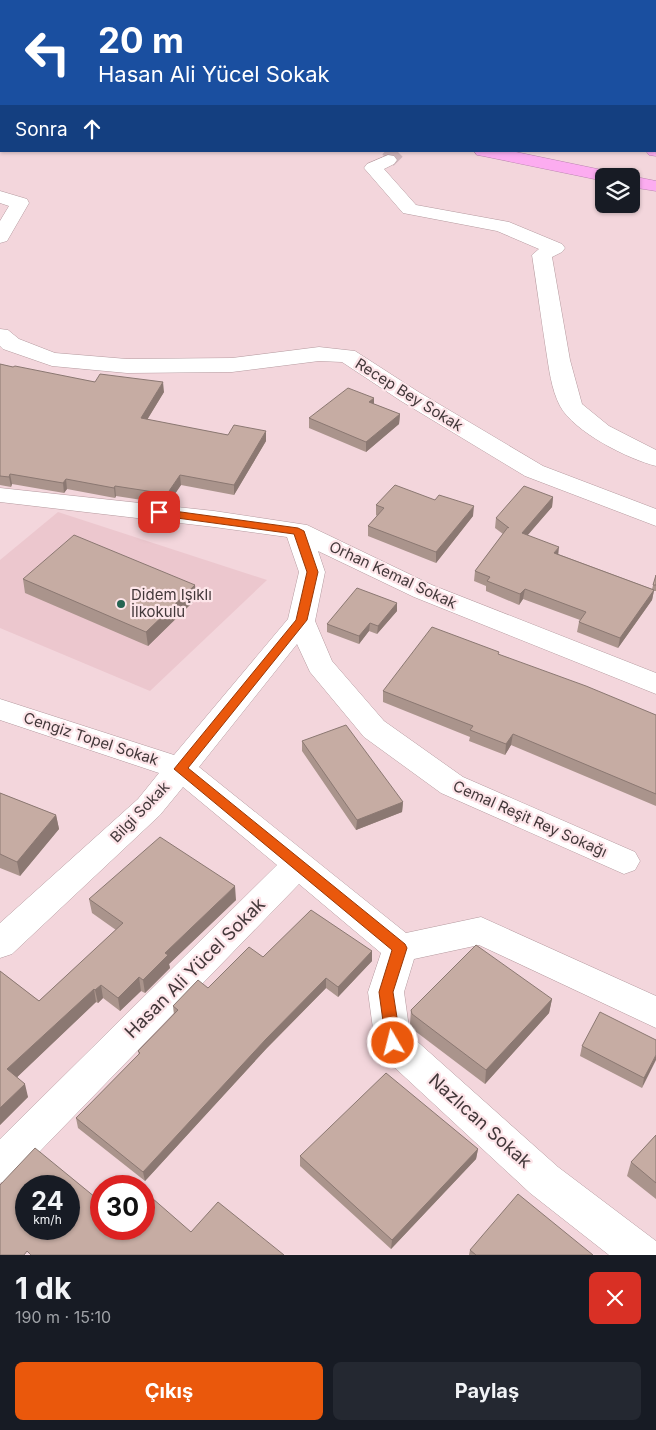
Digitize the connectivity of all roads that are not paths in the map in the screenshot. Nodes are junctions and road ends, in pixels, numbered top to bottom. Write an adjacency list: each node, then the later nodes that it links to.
1 (488, 152): 3 (highway)
2 (388, 160): 9 (street)
3 (595, 174)
4 (640, 183): 5 (highway)
5 (656, 186)
6 (0, 197): 7 (street)
7 (0, 238)
8 (0, 335): 11 (street, Recep Bey Sokak)
9 (656, 459)
10 (0, 495): 12 (street, Orhan Kemal Sokak)
11 (656, 518)
12 (298, 531): 13 (street, Bilgi Sokak); 14 (street, Orhan Kemal Sokak)
13 (301, 620): 16 (street, Bilgi Sokak); 17 (street, Cemal Reşit Rey Sokağı)
14 (656, 684)
15 (0, 709): 16 (street, Cengiz Topel Sokak)
16 (181, 769): 18 (street, Cengiz Topel Sokak); 19 (street, Bilgi Sokak)
17 (624, 861)
18 (298, 864): 20 (street); 22 (street, Hasan Ali Yücel Sokak)
19 (0, 944)
20 (400, 948): 21 (street); 23 (street, Nazlıcan Sokak)
21 (656, 1013)
22 (0, 1165)
23 (642, 1255)

